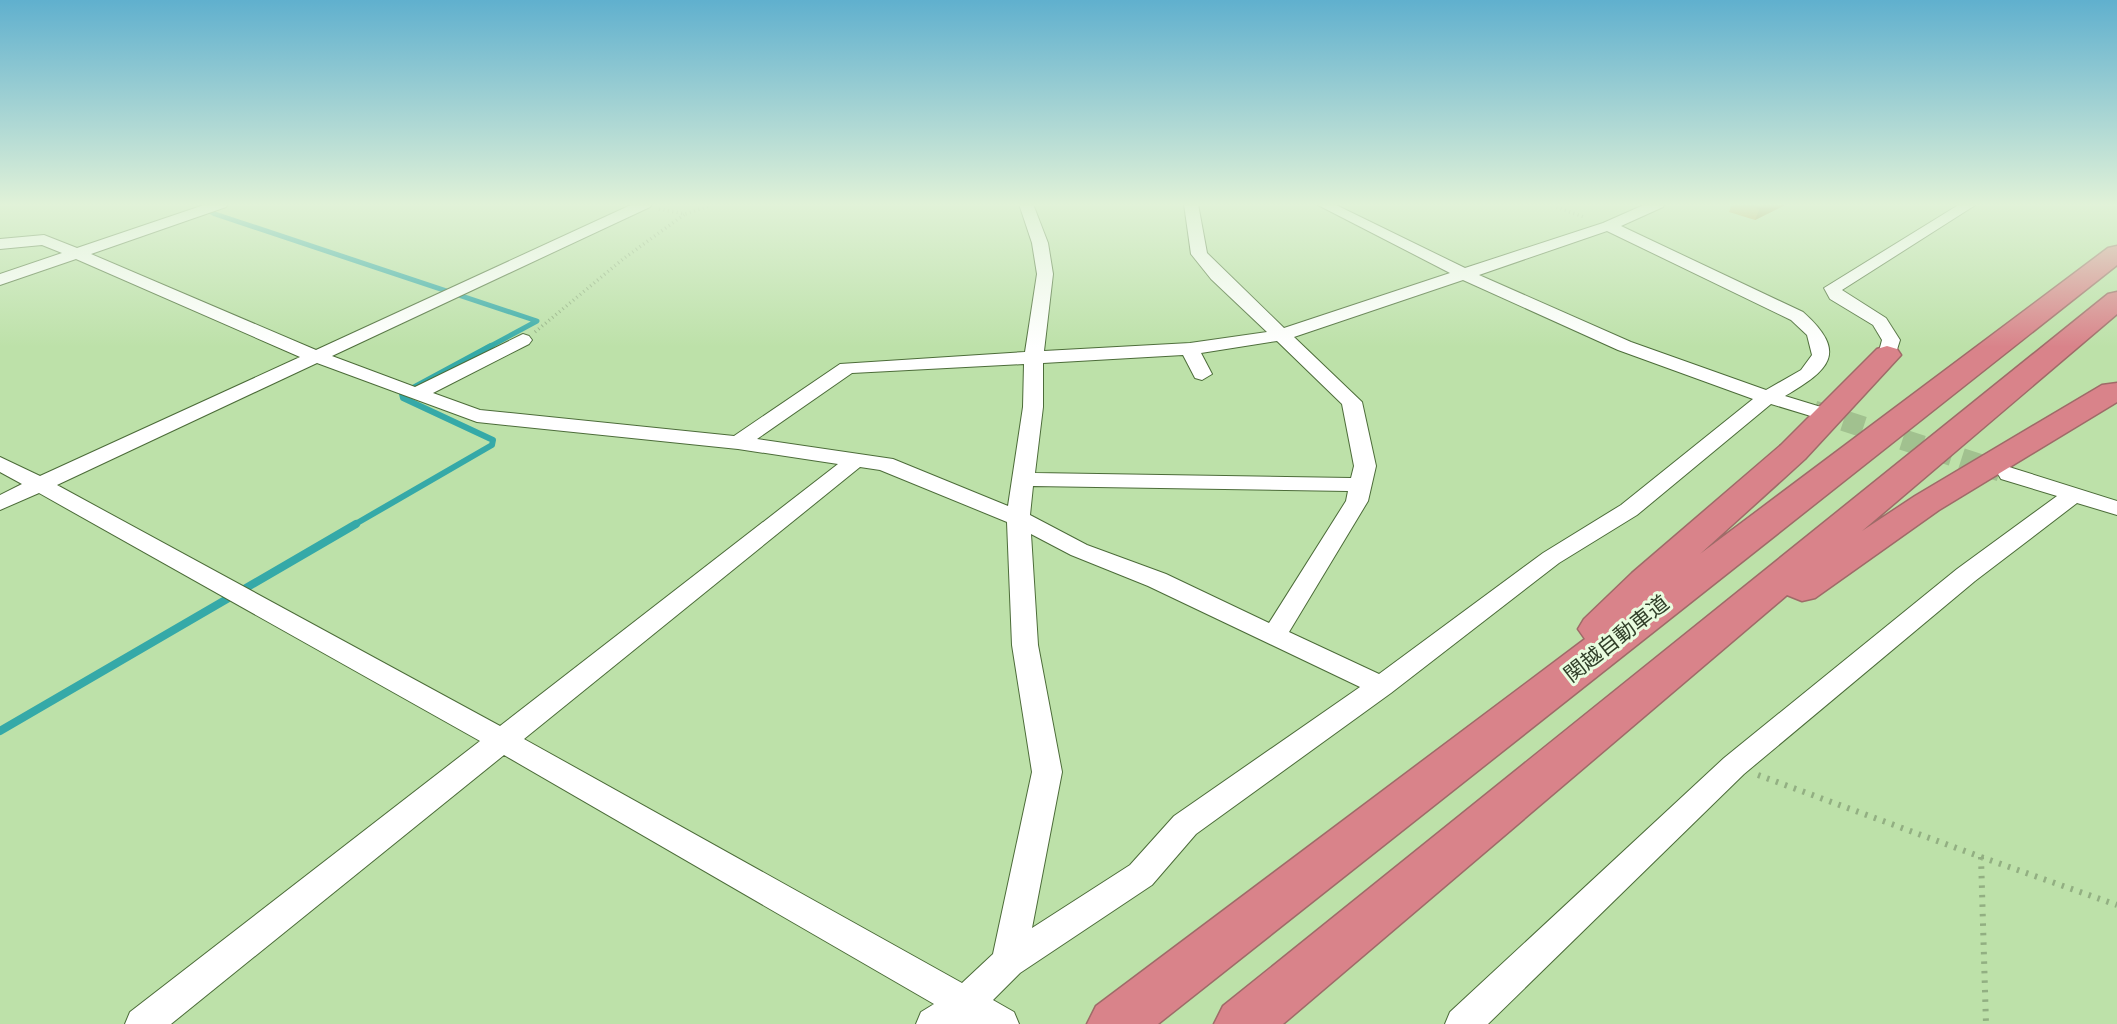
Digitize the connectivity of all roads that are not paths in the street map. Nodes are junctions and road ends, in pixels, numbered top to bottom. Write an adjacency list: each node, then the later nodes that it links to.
1 (71, 252): 11 (street)
2 (82, 252): 11 (street)
3 (544, 252): 20 (street)
4 (1041, 252): 19 (street)
5 (1199, 252): 15 (street)
6 (1417, 252): 12 (street)
7 (1528, 252): 12 (street)
8 (1667, 252): 24 (street)
9 (1892, 252): 18 (street)
10 (2117, 253): 39 (highway, 関越自動車道)
11 (76, 254): 13 (street); 20 (street)
12 (1460, 274): 15 (street); 24 (street)
13 (0, 280)
14 (2117, 300): 41 (highway)
15 (1282, 335): 17 (street); 32 (street)
16 (523, 340): 23 (street)
17 (1190, 349): 19 (street); 21 (street)
18 (1887, 355): 39 (highway)
19 (1034, 356): 26 (street); 30 (street)
20 (317, 357): 23 (street); 31 (street)
21 (1202, 374)
22 (2115, 391): 41 (highway)
23 (416, 394): 26 (street)
24 (1768, 398): 25 (street); 38 (street)
25 (1814, 411)
26 (738, 443): 27 (street)
27 (857, 459): 36 (street); 40 (street)
28 (0, 463): 31 (street)
29 (2009, 474): 33 (street)
30 (1023, 479): 32 (street); 36 (street)
31 (39, 484): 34 (street); 40 (street)
32 (1361, 485): 37 (street)
33 (2072, 496): 35 (street); 49 (street)
34 (0, 503)
35 (2117, 508)
36 (1018, 518): 37 (street); 42 (street)
37 (1274, 636): 38 (street)
38 (1381, 686): 42 (street)
39 (1491, 735): 47 (highway, 関越自動車道)
40 (502, 740): 43 (street); 44 (street)
41 (1451, 850): 48 (highway)
42 (1008, 962): 43 (street)
43 (966, 1003): 45 (street); 46 (street)
44 (143, 1024)
45 (934, 1024)
46 (1001, 1024)
47 (1115, 1024)
48 (1242, 1024)
49 (1463, 1024)

